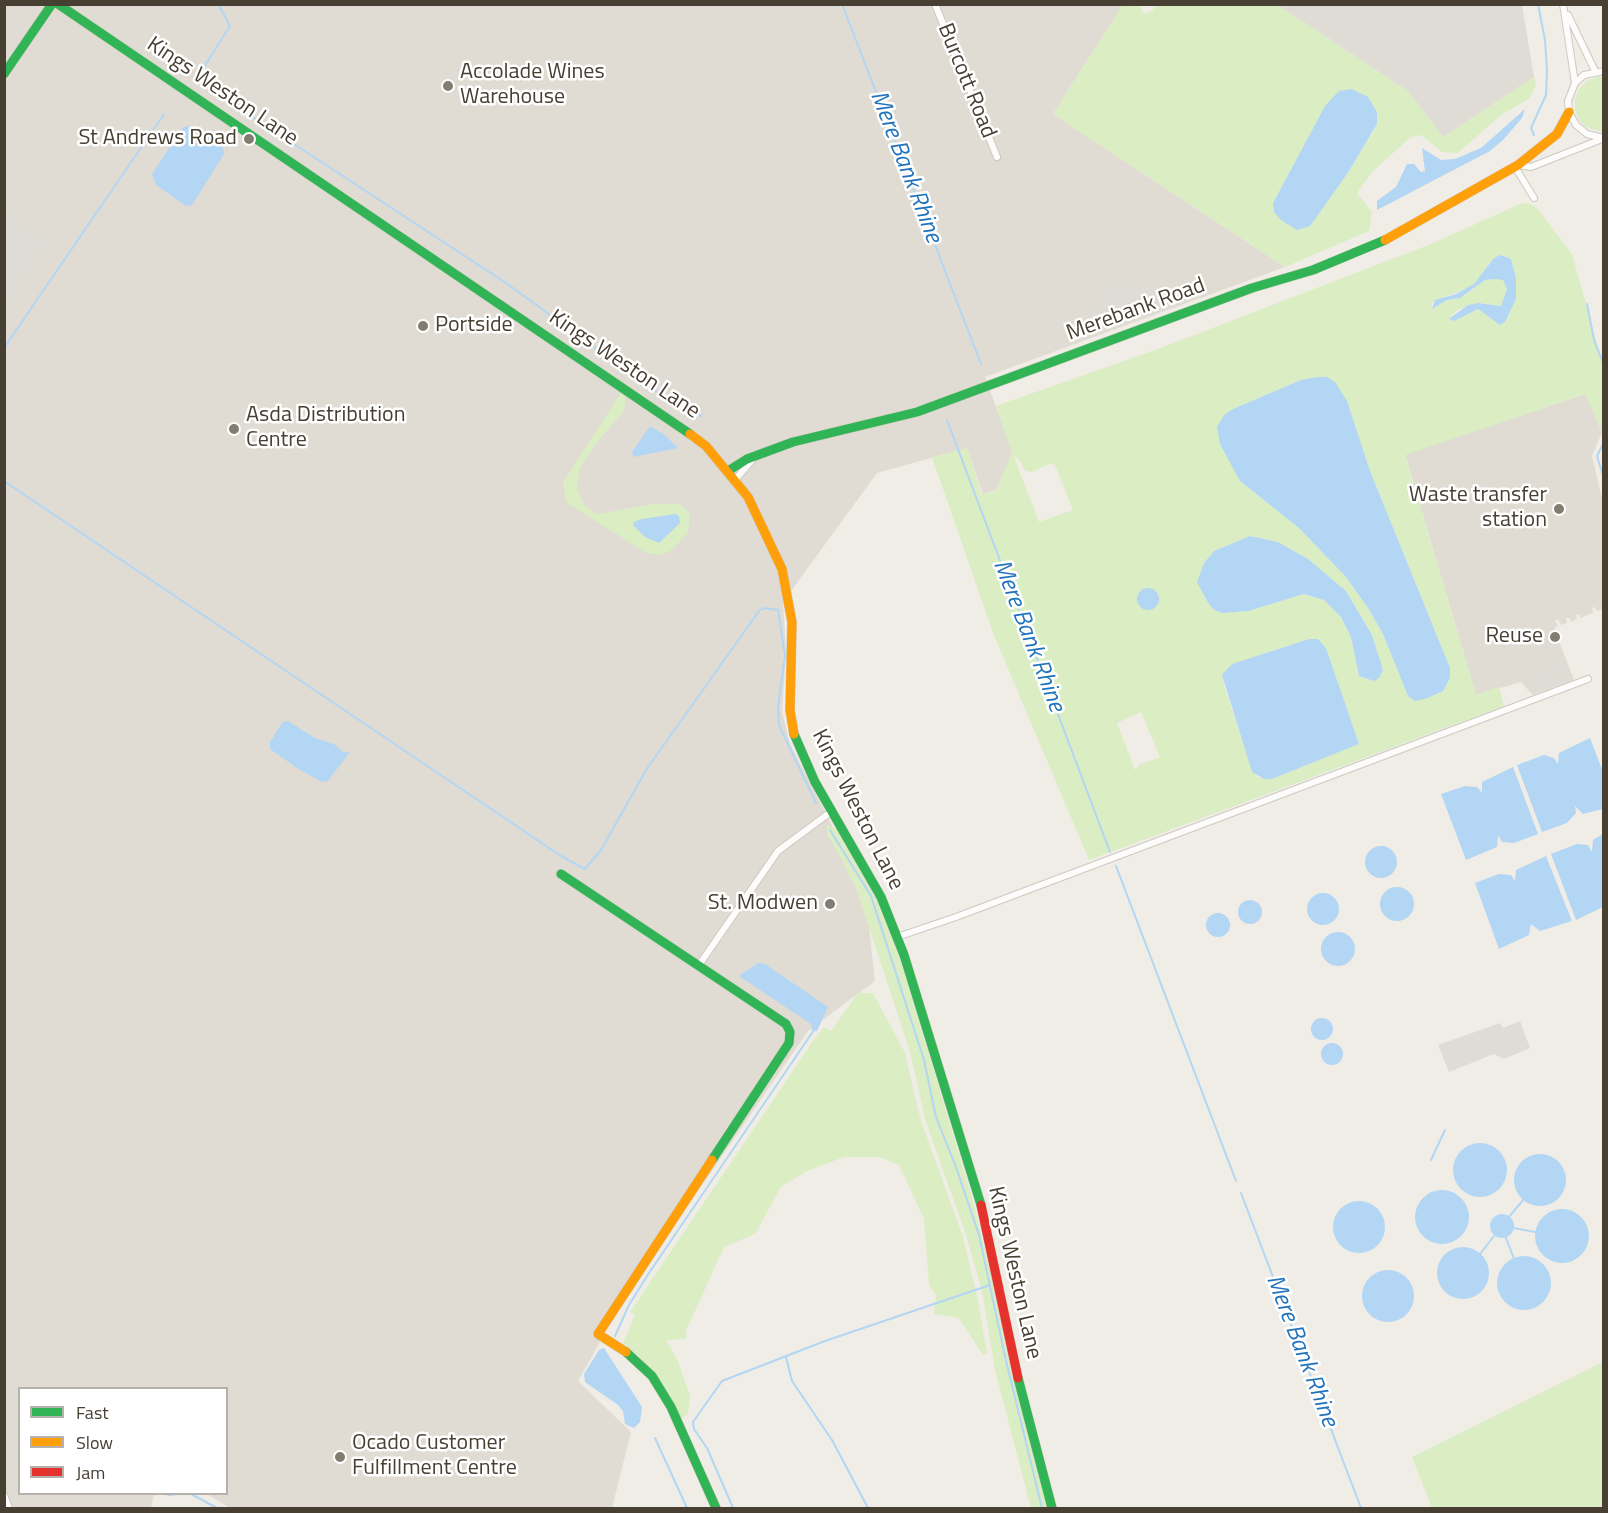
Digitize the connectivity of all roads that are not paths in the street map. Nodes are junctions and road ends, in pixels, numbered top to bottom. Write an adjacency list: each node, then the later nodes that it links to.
1 (52, 4): 7 (main road)
2 (58, 4): 15 (main road, Kings Weston Lane)
3 (935, 4): 11 (street, Burcott Road)
4 (1563, 4): 5 (street); 8 (street)
5 (1595, 71): 6 (street); 8 (street)
6 (1604, 71)
7 (4, 74)
8 (1575, 83): 9 (street)
9 (1569, 112): 10 (street); 12 (main road, Merebank Road)
10 (1603, 138): 12 (street, Merebank Road)
11 (997, 158)
12 (1516, 166): 13 (street); 14 (main road, Merebank Road)
13 (1534, 198)
14 (753, 459): 15 (main road, Merebank Road); 16 (street, Merebank Road)
15 (728, 471): 16 (main road, Kings Weston Lane)
16 (735, 480): 18 (main road, Kings Weston Lane)
17 (1588, 679): 20 (street)
18 (832, 811): 20 (main road, Kings Weston Lane); 21 (street)
19 (561, 874): 21 (main road)
20 (897, 937): 25 (main road, Kings Weston Lane)
21 (699, 965): 24 (main road)
22 (4, 1495): 23 (street)
23 (9, 1509)
24 (716, 1509)
25 (1052, 1509)

